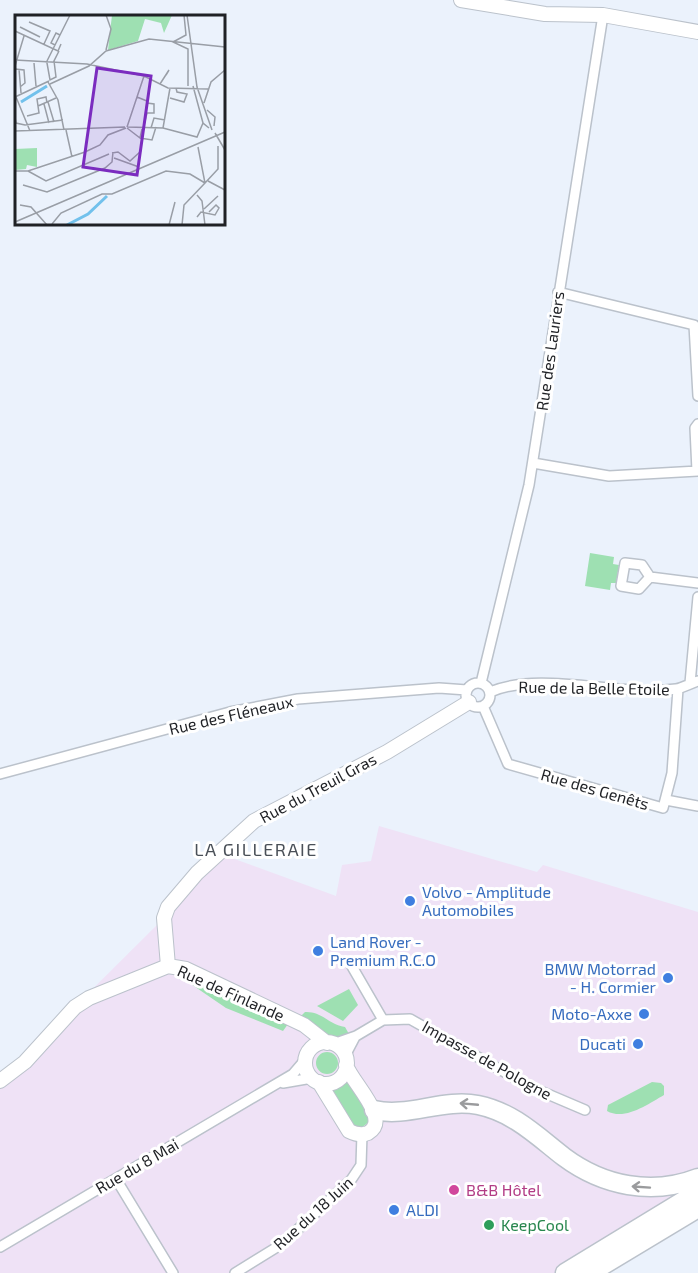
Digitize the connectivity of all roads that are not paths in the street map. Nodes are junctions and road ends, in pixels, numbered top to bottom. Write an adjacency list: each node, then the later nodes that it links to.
1 (461, 0): 2 (street)
2 (603, 15): 3 (street); 4 (street, Rue des Lauriers)
3 (698, 32)
4 (558, 292): 5 (street); 8 (street, Rue des Lauriers)
5 (696, 346): 6 (street)
6 (698, 396)
7 (698, 424): 9 (street)
8 (533, 463): 9 (street); 14 (street, Rue des Lauriers)
9 (698, 471)
10 (650, 577): 11 (street)
11 (698, 583)
12 (698, 597): 13 (street)
13 (694, 682): 15 (street, Rue de la Belle Etoile)
14 (481, 683): 16 (street); 17 (street, Rue du Treuil Gras)
15 (678, 689): 16 (street, Rue de la Belle Etoile); 19 (street, Rue des Genêts)
16 (490, 692): 17 (street)
17 (473, 699): 18 (street, Rue des Fléneaux); 19 (street, Rue des Genêts); 22 (street, Rue du Treuil Gras)
18 (0, 774)
19 (666, 800): 20 (street)
20 (698, 806)
21 (350, 963): 24 (street)
22 (168, 966): 23 (street, Rue de Finlande); 30 (street)
23 (294, 1020): 26 (street, Rue de Finlande); 27 (street, Rue de Finlande)
24 (383, 1020): 25 (street); 33 (street, Impasse de Pologne)
25 (356, 1036): 26 (street); 28 (street)
26 (330, 1043): 27 (street); 28 (street)
27 (307, 1056): 29 (street); 31 (street, Rue du 8 Mai)
28 (346, 1060): 29 (street); 32 (street)
29 (315, 1080): 31 (street); 34 (street)
30 (0, 1081)
31 (274, 1084): 36 (street, Rue du 8 Mai)
32 (374, 1110): 34 (street); 35 (highway, one-way to 32)
33 (585, 1110)
34 (362, 1134): 41 (street, Rue du 18 Juin)
35 (698, 1178)
36 (116, 1179): 39 (street, Rue du 8 Mai); 40 (street)
37 (698, 1192): 42 (highway)
38 (698, 1208): 43 (highway)
39 (0, 1247)
40 (173, 1273)
41 (235, 1273)
42 (565, 1273)
43 (590, 1273)

